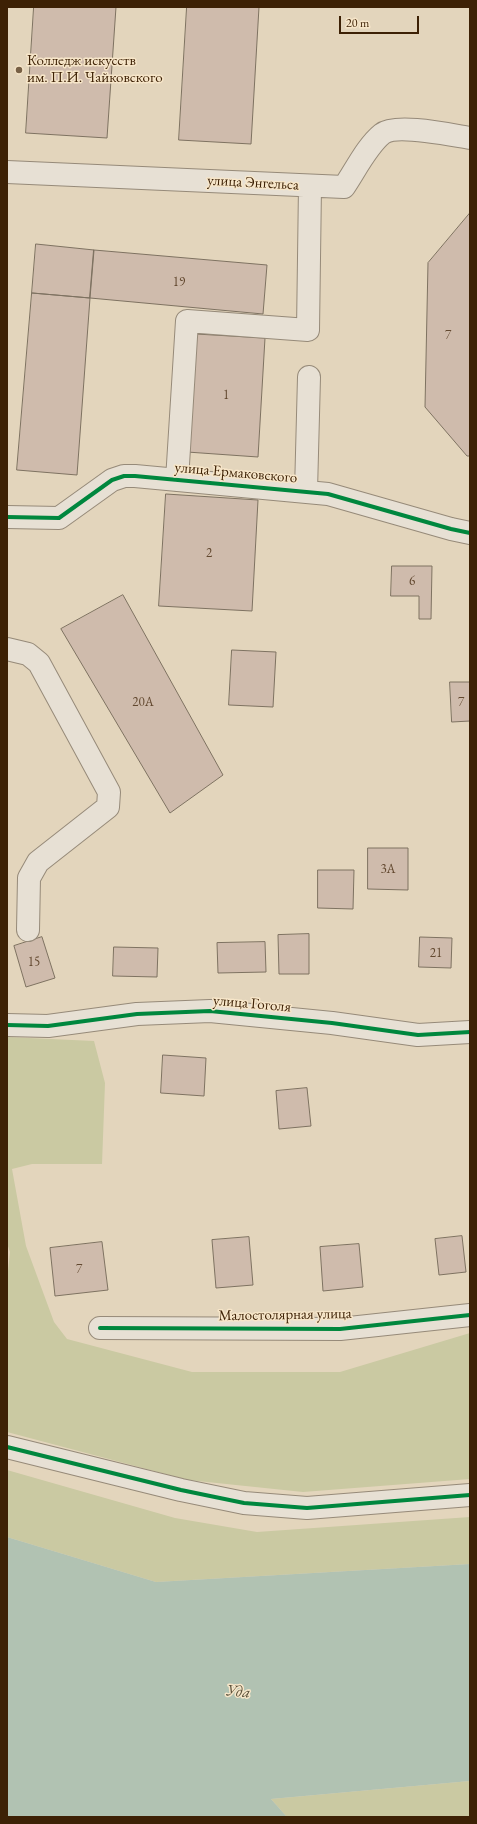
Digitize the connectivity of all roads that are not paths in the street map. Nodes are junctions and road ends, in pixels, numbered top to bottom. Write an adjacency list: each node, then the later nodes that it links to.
1 (470, 138): 3 (street, улица Энгельса)
2 (7, 172): 3 (street, улица Энгельса)
3 (310, 186): 5 (street)
4 (309, 378): 6 (street)
5 (177, 480): 6 (street, улица Ермаковского); 7 (street, улица Ермаковского)
6 (306, 491): 8 (street, улица Ермаковского)
7 (7, 517)
8 (470, 533)
9 (7, 649): 10 (street)
10 (28, 930)
11 (7, 1025): 12 (street, улица Гоголя)
12 (470, 1032)
13 (470, 1315): 14 (street, Малостолярная улица)
14 (100, 1328)
15 (7, 1447): 16 (street)
16 (470, 1495)

